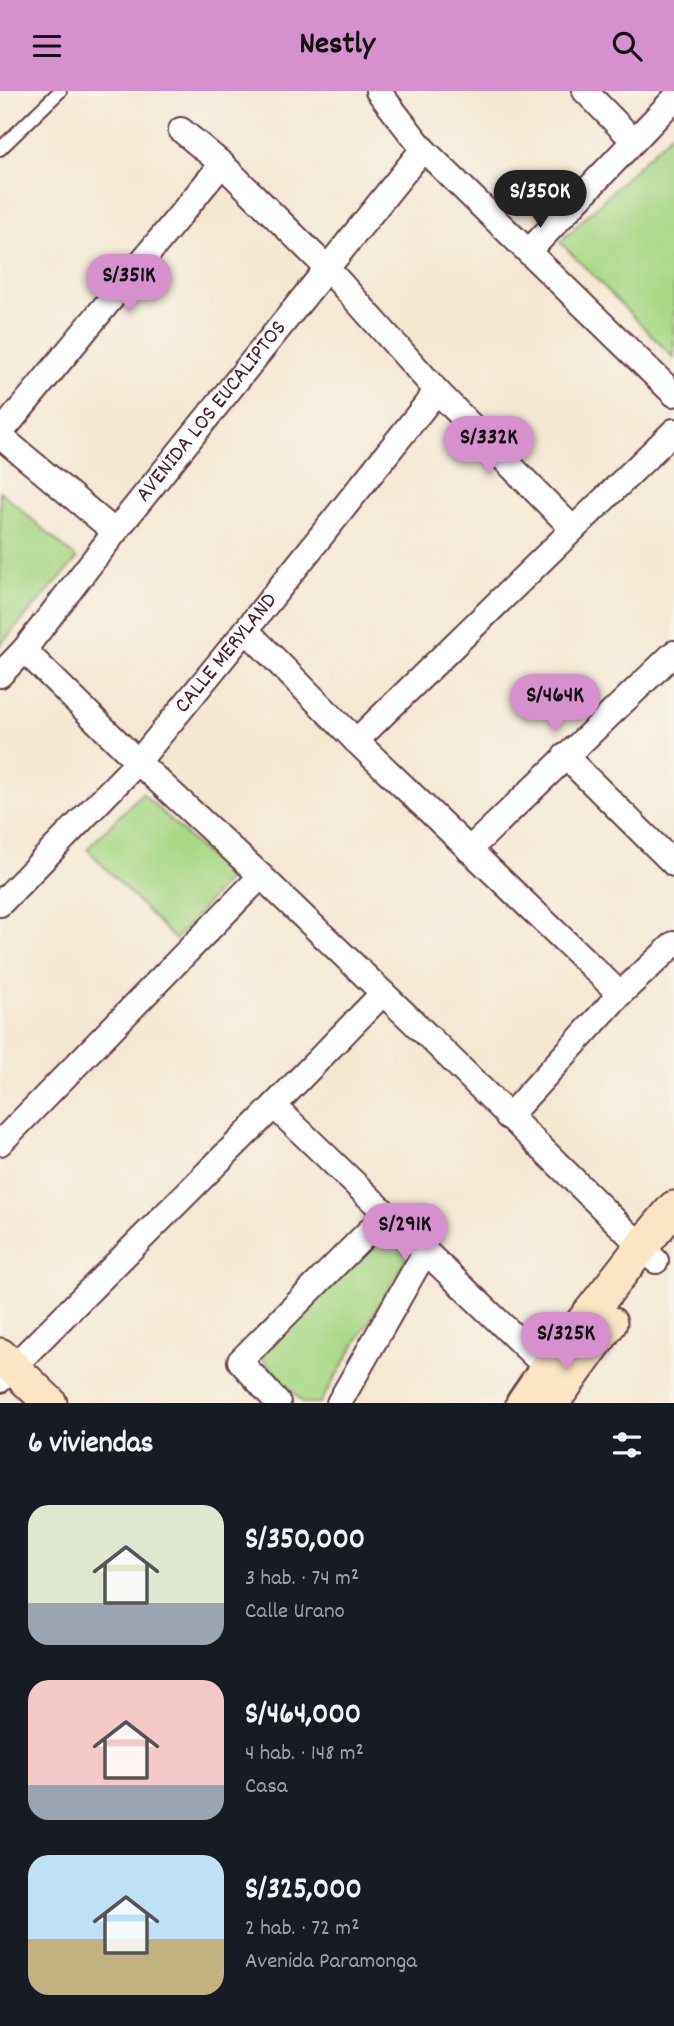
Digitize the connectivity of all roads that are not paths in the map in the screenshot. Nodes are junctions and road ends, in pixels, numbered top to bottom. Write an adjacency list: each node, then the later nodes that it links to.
1 (60, 91): 7 (lane)
2 (378, 91): 8 (street)
3 (585, 91): 6 (street)
4 (674, 99): 6 (street)
5 (181, 130): 9 (street)
6 (634, 141): 10 (street)
7 (0, 149)
8 (423, 149): 10 (street); 11 (street, AVENIDA LOS EUCALIPTOS)
9 (222, 164): 11 (street); 15 (street)
10 (529, 251): 13 (street)
11 (327, 268): 12 (street); 17 (street, AVENIDA LOS EUCALIPTOS)
12 (437, 391): 16 (street); 18 (street, CALLE MERYLAND)
13 (674, 394)
14 (674, 431): 16 (street)
15 (0, 435): 17 (street)
16 (573, 529): 22 (street)
17 (115, 532): 19 (street, AVENIDA LOS EUCALIPTOS)
18 (246, 630): 22 (street); 24 (street, CALLE MERYLAND)
19 (24, 650): 21 (street, AVENIDA LOS EUCALIPTOS); 24 (street)
20 (674, 653): 23 (street)
21 (0, 675)
22 (356, 741): 25 (street)
23 (565, 756): 25 (street); 26 (street)
24 (138, 762): 27 (street); 28 (street, CALLE MERYLAND)
25 (469, 850): 31 (street)
26 (674, 864)
27 (261, 876): 30 (street); 34 (street)
28 (0, 904)
29 (674, 944): 31 (street)
30 (383, 992): 32 (street); 33 (street)
31 (620, 994): 33 (street)
32 (274, 1106): 36 (street); 39 (street)
33 (508, 1117): 37 (street)
34 (0, 1143)
35 (674, 1208): 37 (street)
36 (386, 1214): 38 (street); 42 (street)
37 (657, 1249): 40 (street)
38 (425, 1252): 40 (street); 43 (street)
39 (4, 1368): 41 (street)
40 (551, 1390)
41 (50, 1403)
42 (278, 1403)
43 (339, 1403)

